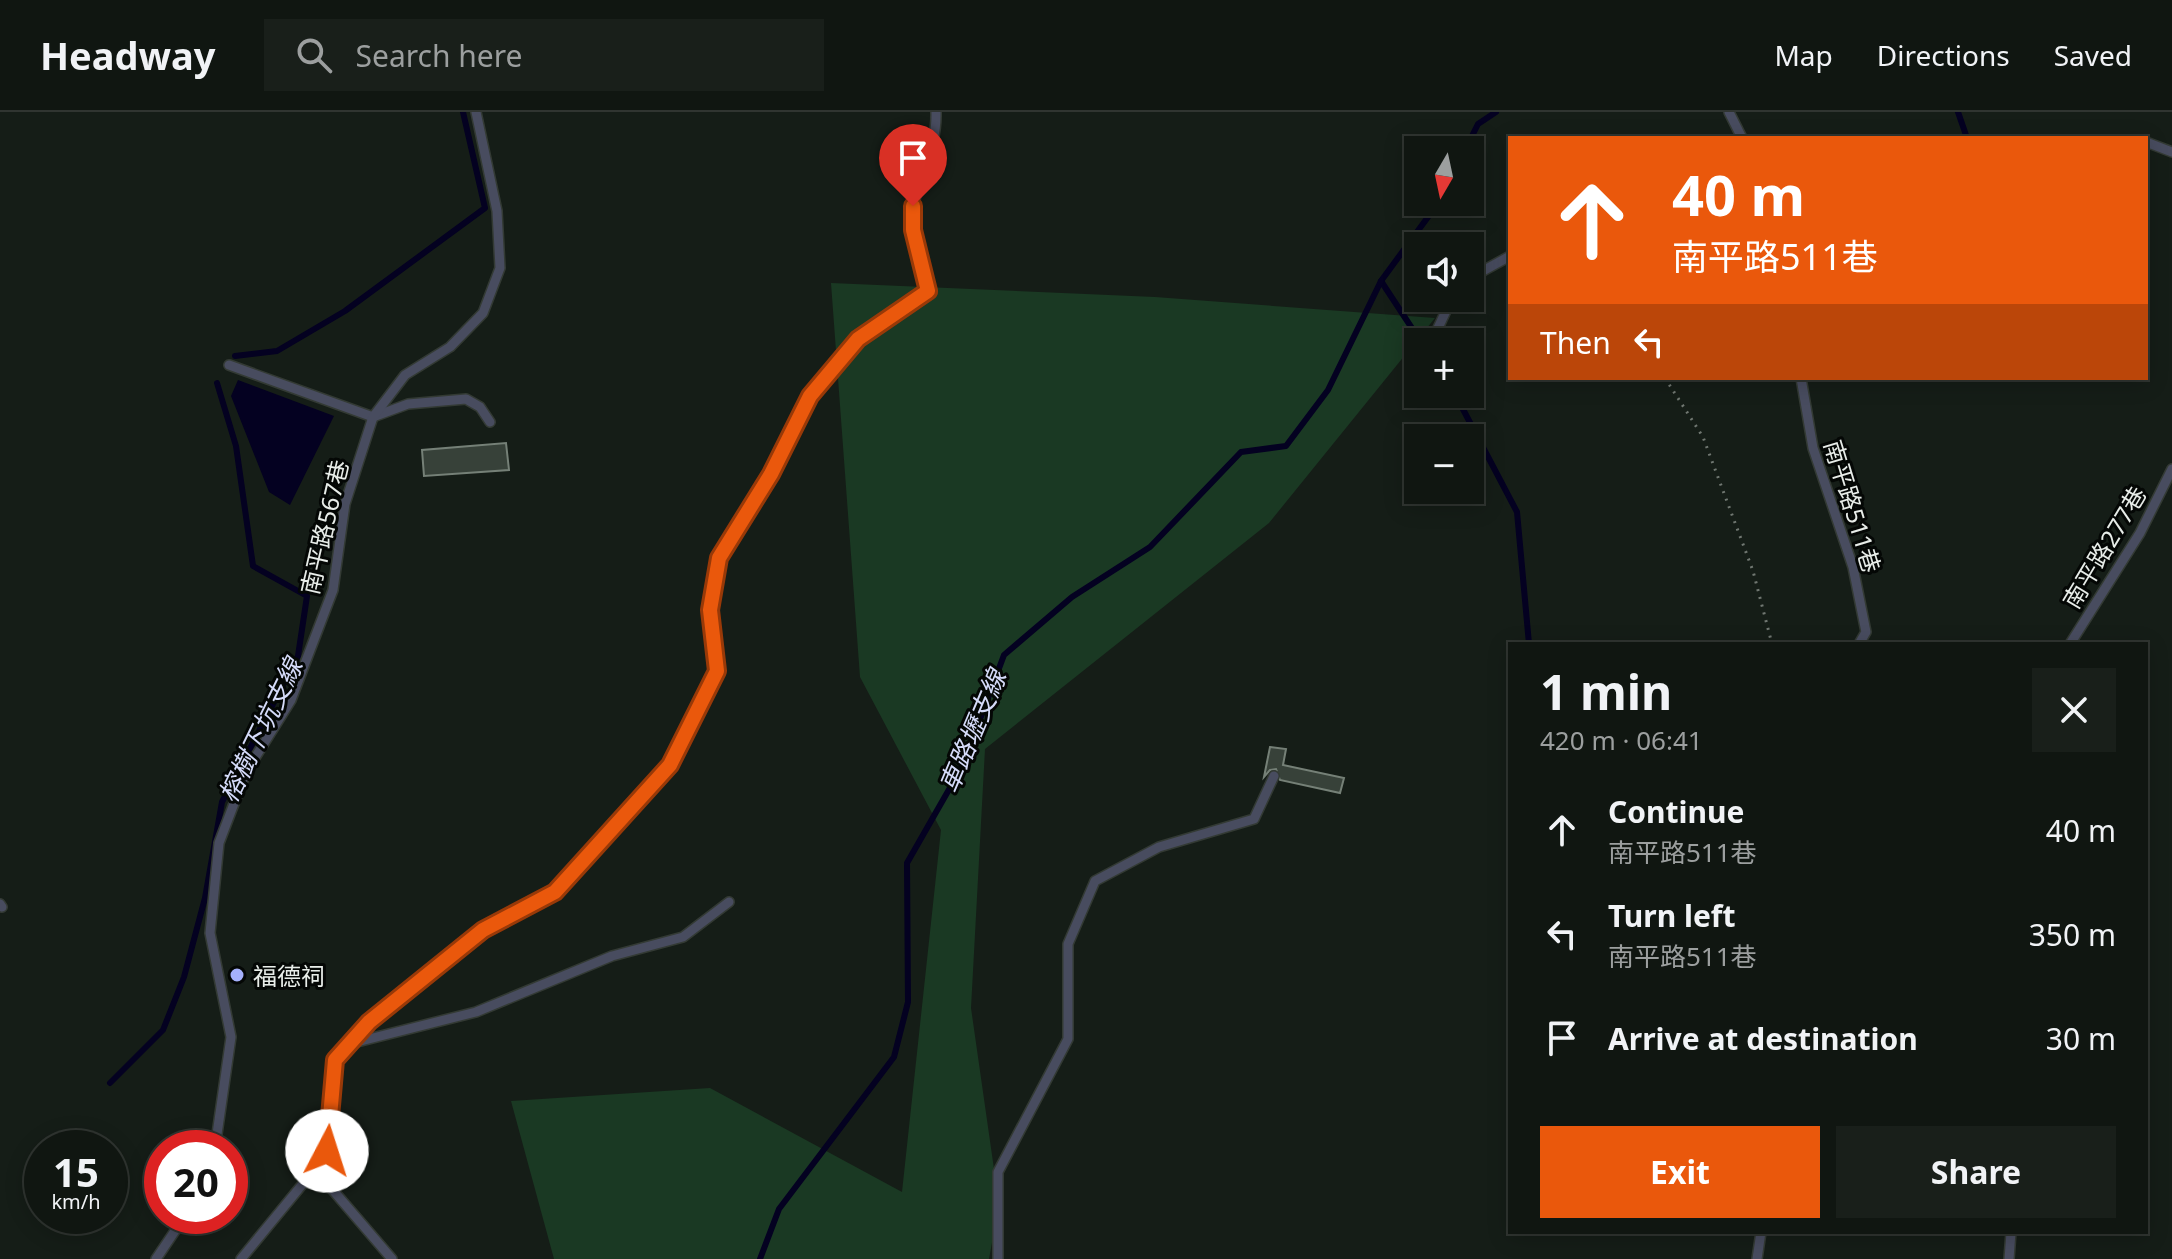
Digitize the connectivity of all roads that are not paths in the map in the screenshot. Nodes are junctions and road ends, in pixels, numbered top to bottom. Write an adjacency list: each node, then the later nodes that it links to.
1 (476, 112): 11 (lane, 南平路567巷)
2 (936, 112): 18 (lane)
3 (1729, 112): 4 (lane)
4 (1741, 136)
5 (2148, 143): 6 (lane)
6 (2172, 152)
7 (1508, 257): 8 (lane)
8 (1484, 270)
9 (229, 365): 11 (lane)
10 (1801, 380): 14 (lane, 南平路511巷)
11 (373, 417): 12 (lane); 19 (lane, 南平路567巷)
12 (490, 422)
13 (2172, 469): 15 (lane, 南平路277巷)
14 (1860, 642)
15 (2071, 642)
16 (1274, 776): 27 (lane)
17 (729, 902): 18 (lane)
18 (353, 1043): 20 (lane)
19 (218, 1130)
20 (325, 1181): 25 (lane); 26 (lane)
21 (173, 1234): 24 (lane)
22 (1761, 1234): 28 (lane)
23 (2011, 1234): 29 (lane)
24 (156, 1259)
25 (241, 1259)
26 (392, 1259)
27 (998, 1259)
28 (1757, 1259)
29 (2009, 1259)

